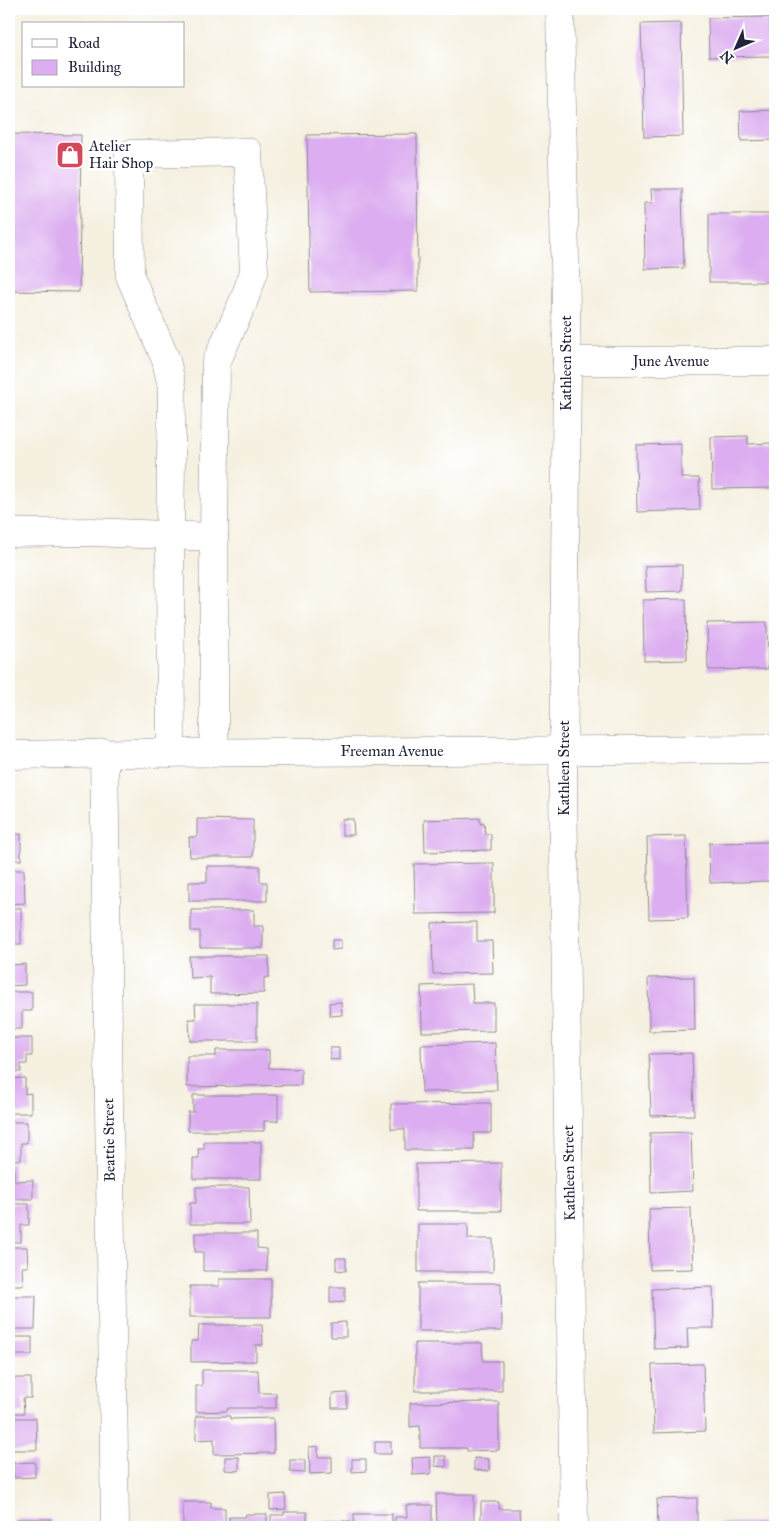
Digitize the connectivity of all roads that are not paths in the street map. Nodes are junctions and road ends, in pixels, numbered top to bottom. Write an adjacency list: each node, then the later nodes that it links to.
1 (560, 9): 2 (street, Kathleen Street)
2 (567, 361): 3 (street, June Avenue); 10 (street, Kathleen Street)
3 (775, 361)
4 (172, 400): 5 (street); 5 (street); 7 (street)
5 (216, 401): 8 (street)
6 (9, 533): 7 (street)
7 (170, 535): 8 (street); 13 (street)
8 (214, 537): 11 (street)
9 (775, 749): 10 (street, Freeman Avenue)
10 (563, 750): 11 (street, Freeman Avenue); 16 (street, Kathleen Street)
11 (214, 752): 13 (street, Freeman Avenue)
12 (104, 753): 13 (street, Freeman Avenue); 14 (street, Freeman Avenue); 15 (street, Beattie Street)
13 (171, 753)
14 (9, 755)
15 (114, 1527)
16 (574, 1527)

